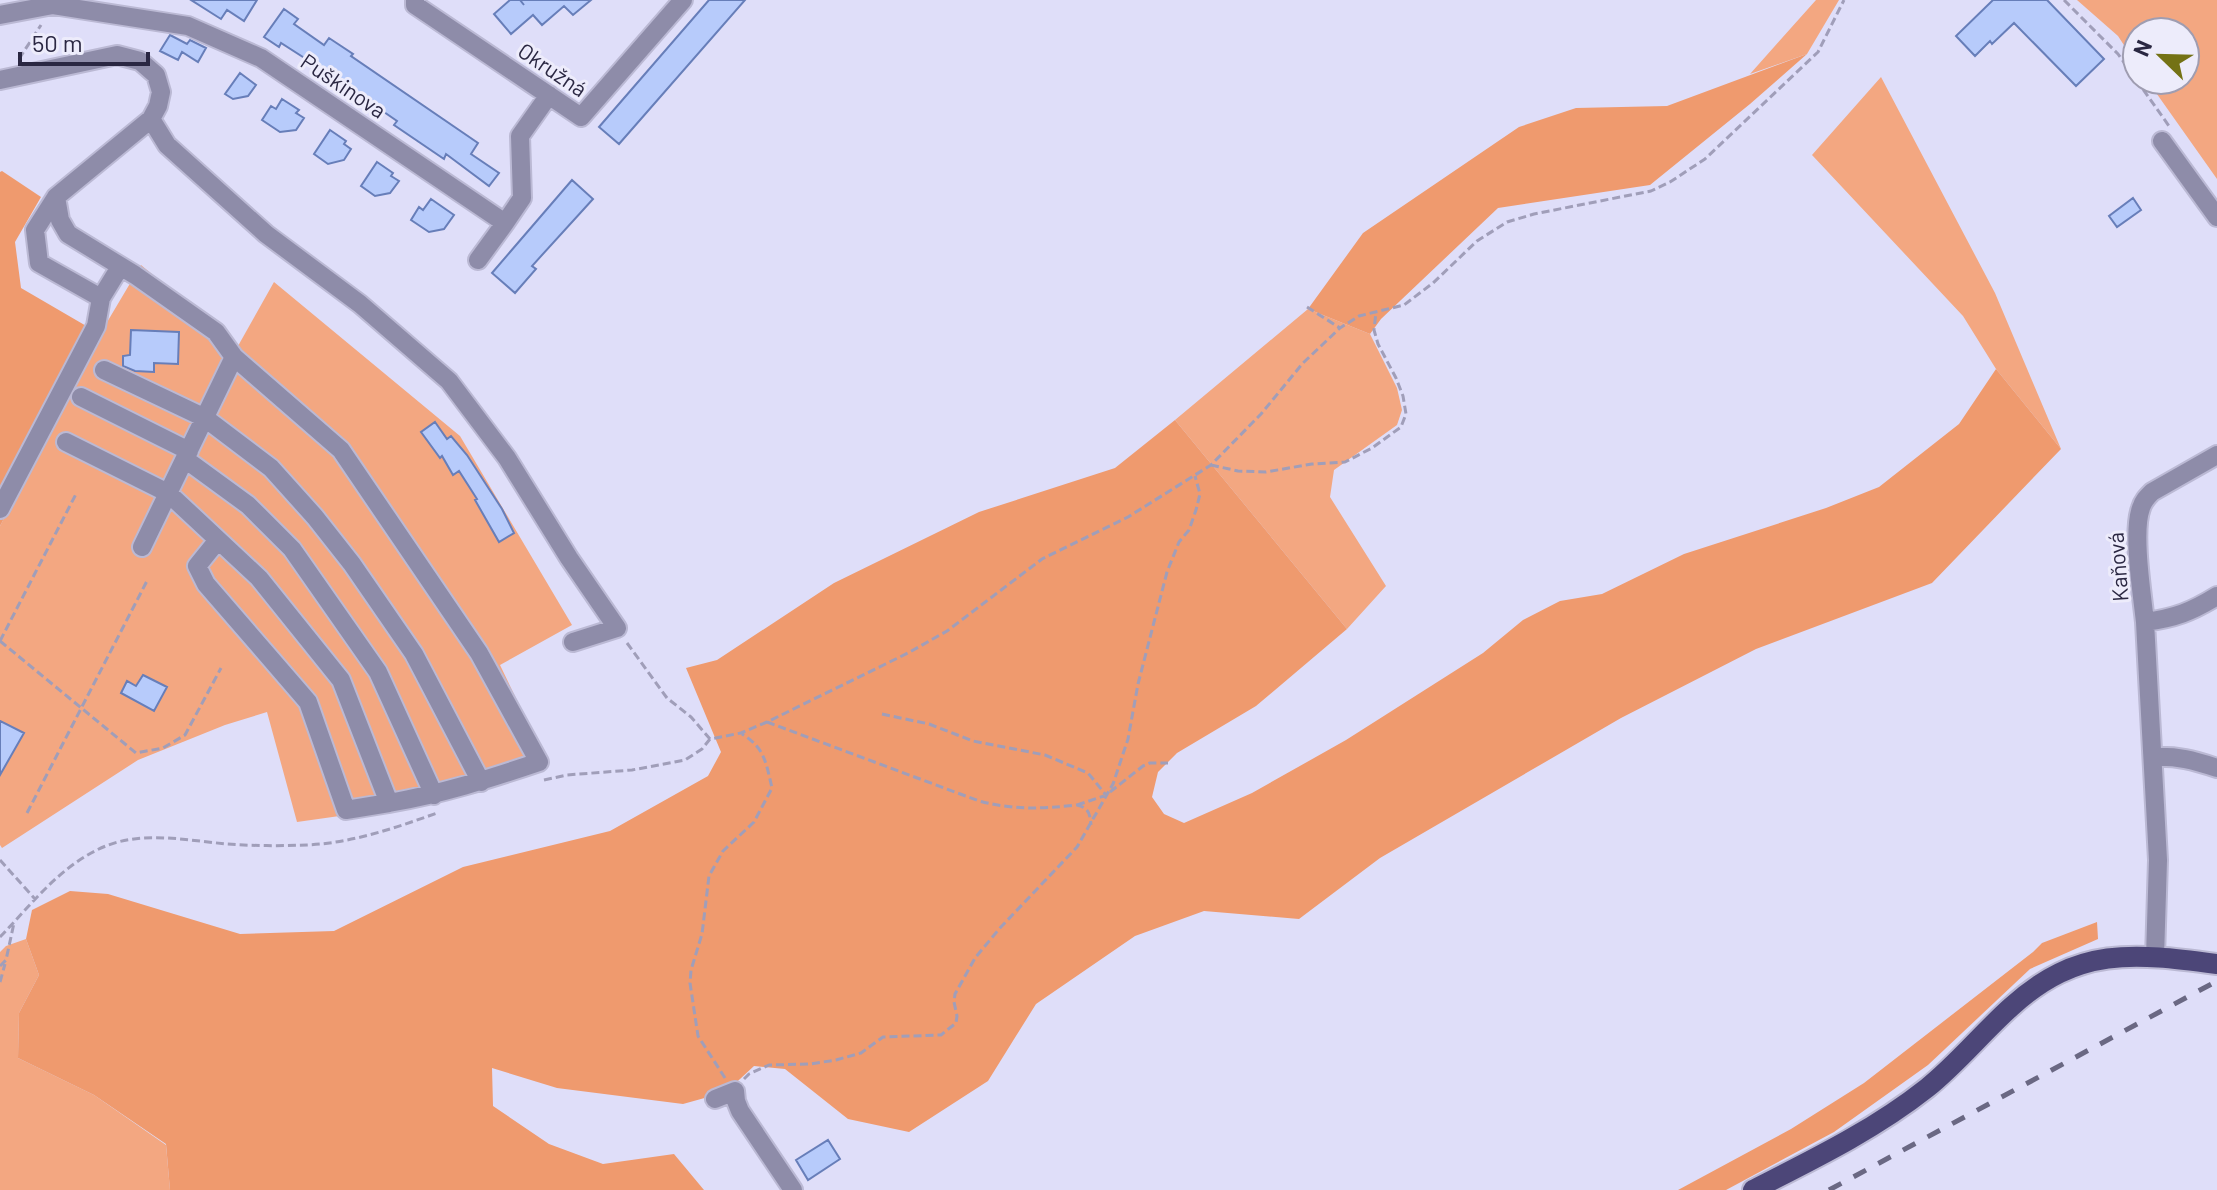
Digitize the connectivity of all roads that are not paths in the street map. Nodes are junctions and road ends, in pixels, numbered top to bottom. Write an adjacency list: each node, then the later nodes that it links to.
1 (415, 0): 5 (street, Okružná)
2 (683, 0): 5 (street, Okružná)
3 (0, 15): 10 (street, Puškinova)
4 (3, 80): 6 (street)
5 (549, 95): 10 (street)
6 (151, 119): 8 (street); 27 (street)
7 (2168, 137): 9 (street)
8 (56, 197): 12 (street); 13 (street)
9 (2217, 217)
10 (505, 223): 11 (street)
11 (478, 260)
12 (120, 267): 13 (street); 14 (street)
13 (101, 298): 22 (street)
14 (234, 357): 17 (street); 30 (street)
15 (104, 370): 17 (street)
16 (81, 397): 19 (street)
17 (205, 418): 19 (street); 30 (street)
18 (66, 442): 21 (street)
19 (187, 455): 21 (street); 32 (street)
20 (2217, 455): 26 (street, Kaňová)
21 (168, 493): 23 (street); 24 (street)
22 (0, 509)
23 (218, 540): 31 (street); 31 (street)
24 (142, 547)
25 (2217, 596): 26 (street)
26 (2145, 622): 28 (street, Kaňová)
27 (573, 642)
28 (2153, 757): 29 (street); 33 (street, Kaňová)
29 (2217, 768)
30 (481, 782): 32 (street)
31 (389, 803): 32 (street)
32 (438, 803)
33 (2155, 957): 34 (main road); 37 (main road)
34 (2217, 964)
35 (715, 1099): 36 (street)
36 (793, 1190)
37 (1753, 1190)

